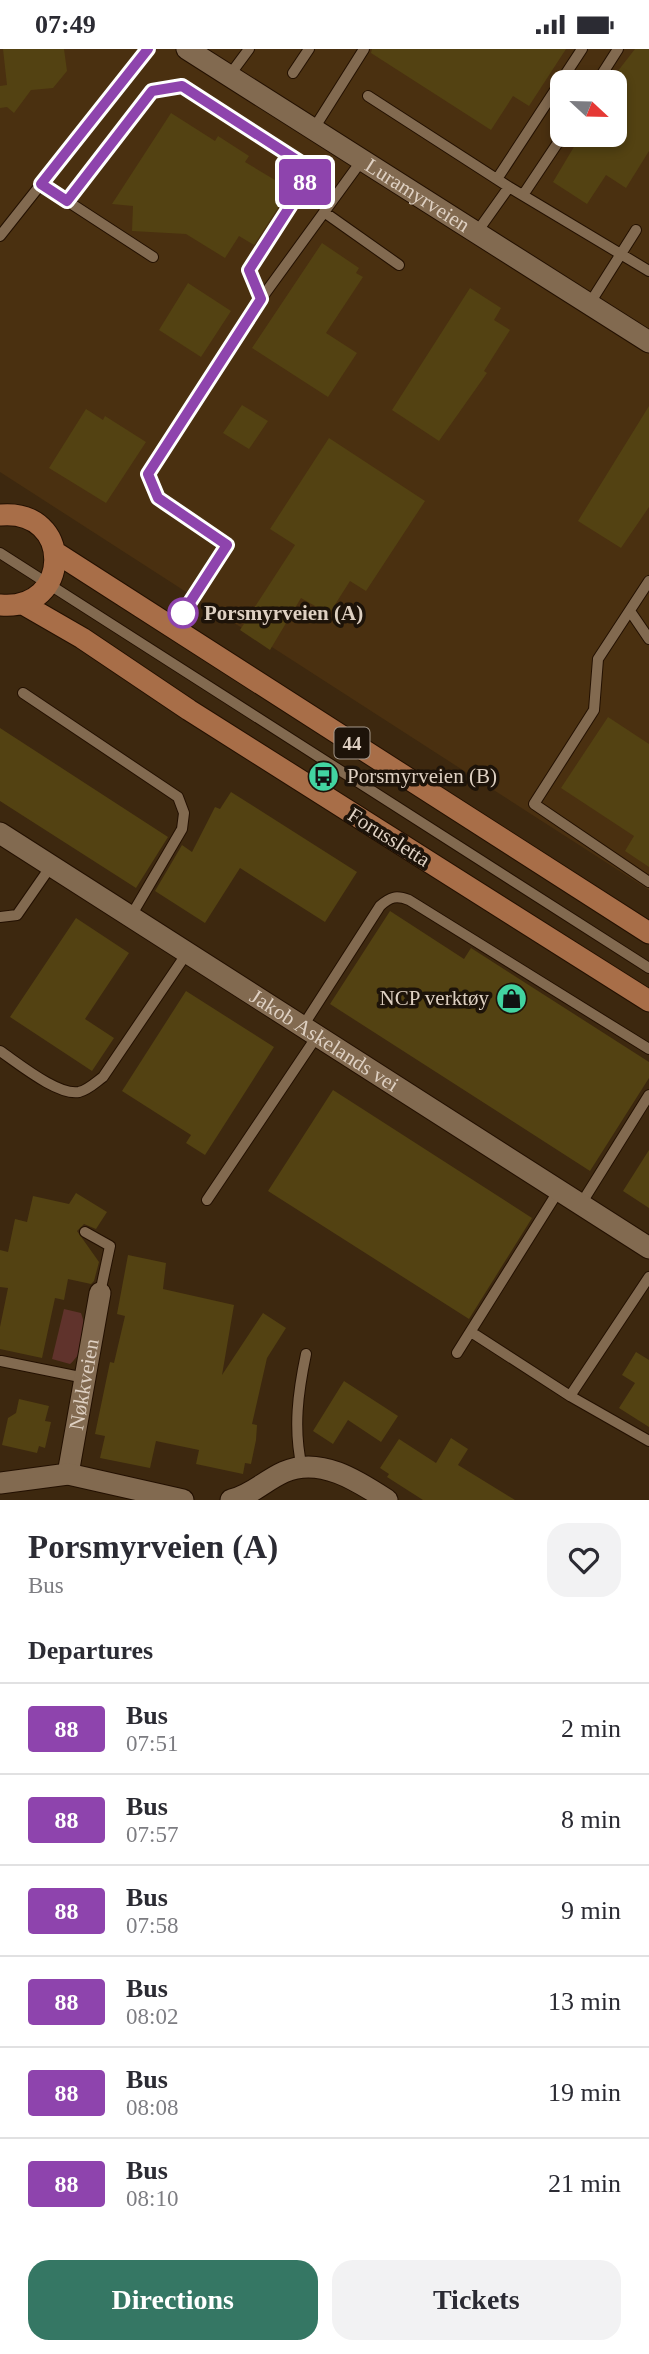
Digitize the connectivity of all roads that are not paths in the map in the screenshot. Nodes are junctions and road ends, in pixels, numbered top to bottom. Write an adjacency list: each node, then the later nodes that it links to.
1 (148, 49): 17 (lane)
2 (187, 49): 11 (street, Luramyrveien)
3 (249, 49): 11 (lane)
4 (292, 49): 8 (lane)
5 (364, 49): 13 (lane)
6 (582, 49): 16 (lane)
7 (618, 49): 9 (lane)
8 (307, 53): 10 (lane)
9 (605, 70)
10 (293, 73)
11 (229, 76): 13 (street, Luramyrveien)
12 (368, 96): 16 (lane)
13 (313, 130): 15 (street, Luramyrveien)
14 (555, 147): 19 (lane)
15 (362, 160): 21 (lane); 23 (street, Luramyrveien)
16 (498, 179): 18 (lane)
17 (41, 184): 20 (lane); 24 (lane)
18 (509, 187): 19 (lane); 23 (lane)
19 (523, 195): 25 (lane)
20 (67, 201): 26 (lane); 29 (lane)
21 (324, 212): 27 (lane); 29 (lane)
22 (636, 230): 25 (lane)
23 (477, 232): 30 (street, Luramyrveien)
24 (0, 236)
25 (621, 254): 28 (lane); 30 (lane)
26 (153, 257)
27 (399, 265)
28 (649, 271)
29 (261, 299): 39 (lane)
30 (590, 303): 31 (street, Luramyrveien)
31 (649, 342)
32 (0, 515): 33 (main road, 44)
33 (55, 552): 36 (main road); 47 (main road, 44)
34 (0, 553): 36 (lane)
35 (649, 581): 38 (lane)
36 (49, 584): 37 (main road); 49 (lane)
37 (6, 605): 50 (main road, Forussletta)
38 (629, 611): 40 (lane); 44 (lane)
39 (183, 613)
40 (649, 639)
41 (23, 693): 45 (lane)
42 (0, 833): 43 (street, Jakob Askelands vei)
43 (51, 866): 45 (street, Jakob Askelands vei); 46 (lane)
44 (649, 882)
45 (131, 916): 48 (street, Jakob Askelands vei)
46 (0, 917)
47 (649, 933)
48 (187, 953): 51 (street, Jakob Askelands vei); 53 (lane)
49 (649, 968)
50 (649, 1001)
51 (310, 1031): 52 (lane); 55 (street, Jakob Askelands vei); 56 (lane)
52 (649, 1049)
53 (0, 1051)
54 (649, 1095): 57 (lane)
55 (559, 1190): 57 (street, Jakob Askelands vei); 62 (lane)
56 (208, 1200)
57 (581, 1204): 59 (street, Jakob Askelands vei)
58 (85, 1232): 61 (lane)
59 (649, 1248)
60 (649, 1277): 67 (lane)
61 (100, 1293): 66 (street, Nøkkveien)
62 (471, 1332): 63 (lane); 67 (lane)
63 (457, 1353)
64 (306, 1354): 69 (lane)
65 (1, 1361): 66 (lane)
66 (85, 1378): 70 (street, Nøkkveien)
67 (570, 1396): 68 (lane)
68 (649, 1441)
69 (302, 1468): 73 (street); 74 (street)
70 (68, 1475): 71 (street); 72 (street)
71 (0, 1483)
72 (183, 1500)
73 (230, 1500)
74 (387, 1500)

